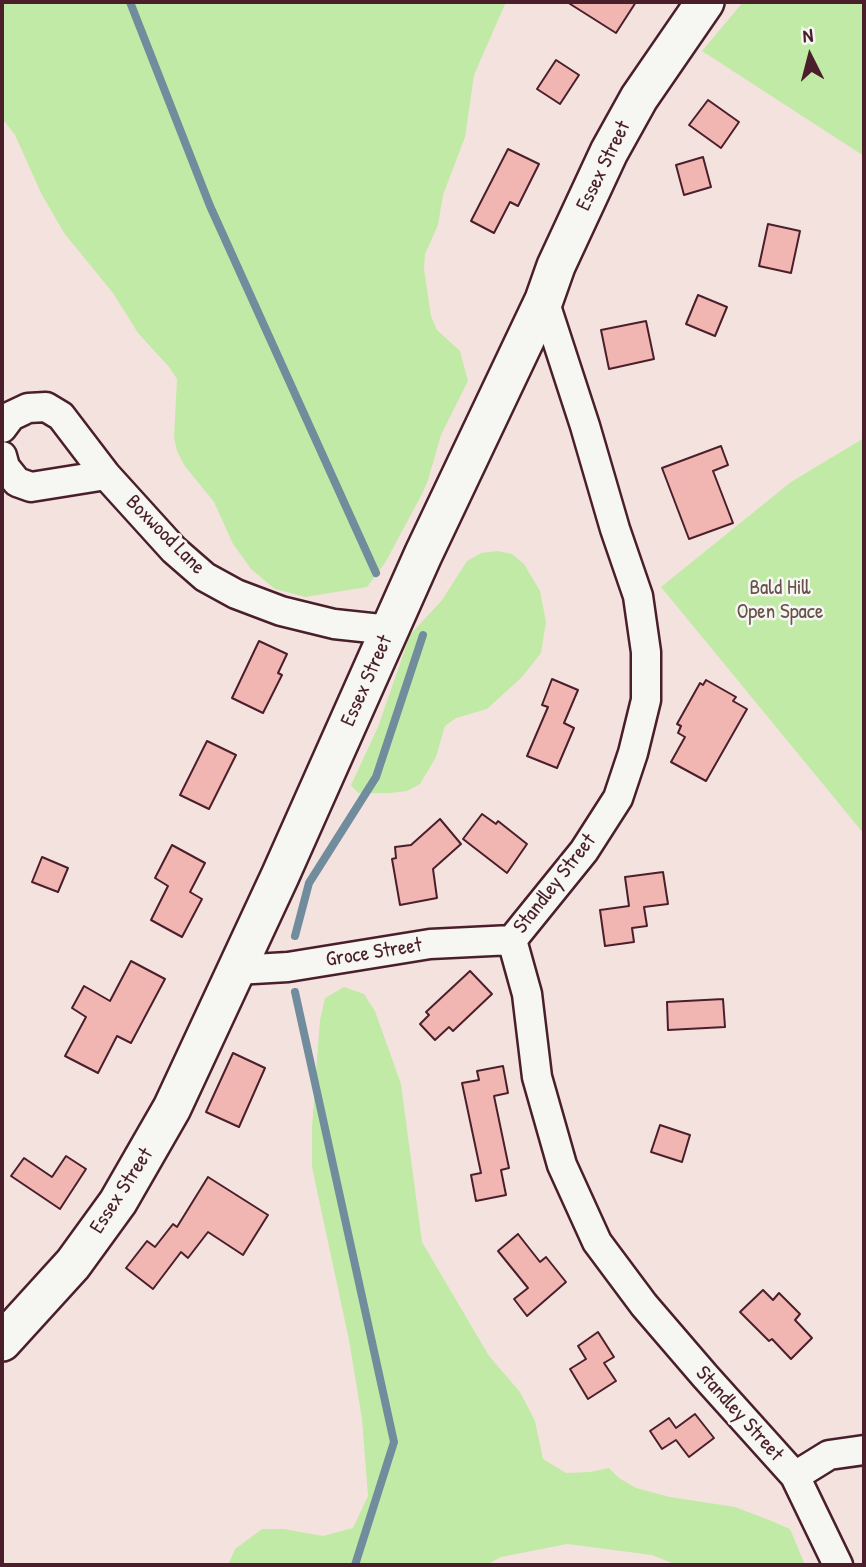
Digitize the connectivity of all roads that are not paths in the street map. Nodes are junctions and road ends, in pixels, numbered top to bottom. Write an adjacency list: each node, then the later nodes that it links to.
1 (705, 2): 2 (main road, Essex Street)
2 (544, 300): 6 (main road, Essex Street); 7 (street, Standley Street)
3 (2, 428): 5 (street, Boxwood Lane)
4 (2, 456): 5 (street)
5 (106, 475): 6 (street, Boxwood Lane)
6 (390, 630): 8 (main road, Essex Street)
7 (512, 940): 8 (street, Groce Street); 11 (street, Standley Street)
8 (236, 970): 9 (main road, Essex Street)
9 (2, 1342)
10 (864, 1450): 11 (street)
11 (794, 1476): 12 (street, Standley Street)
12 (838, 1565)

